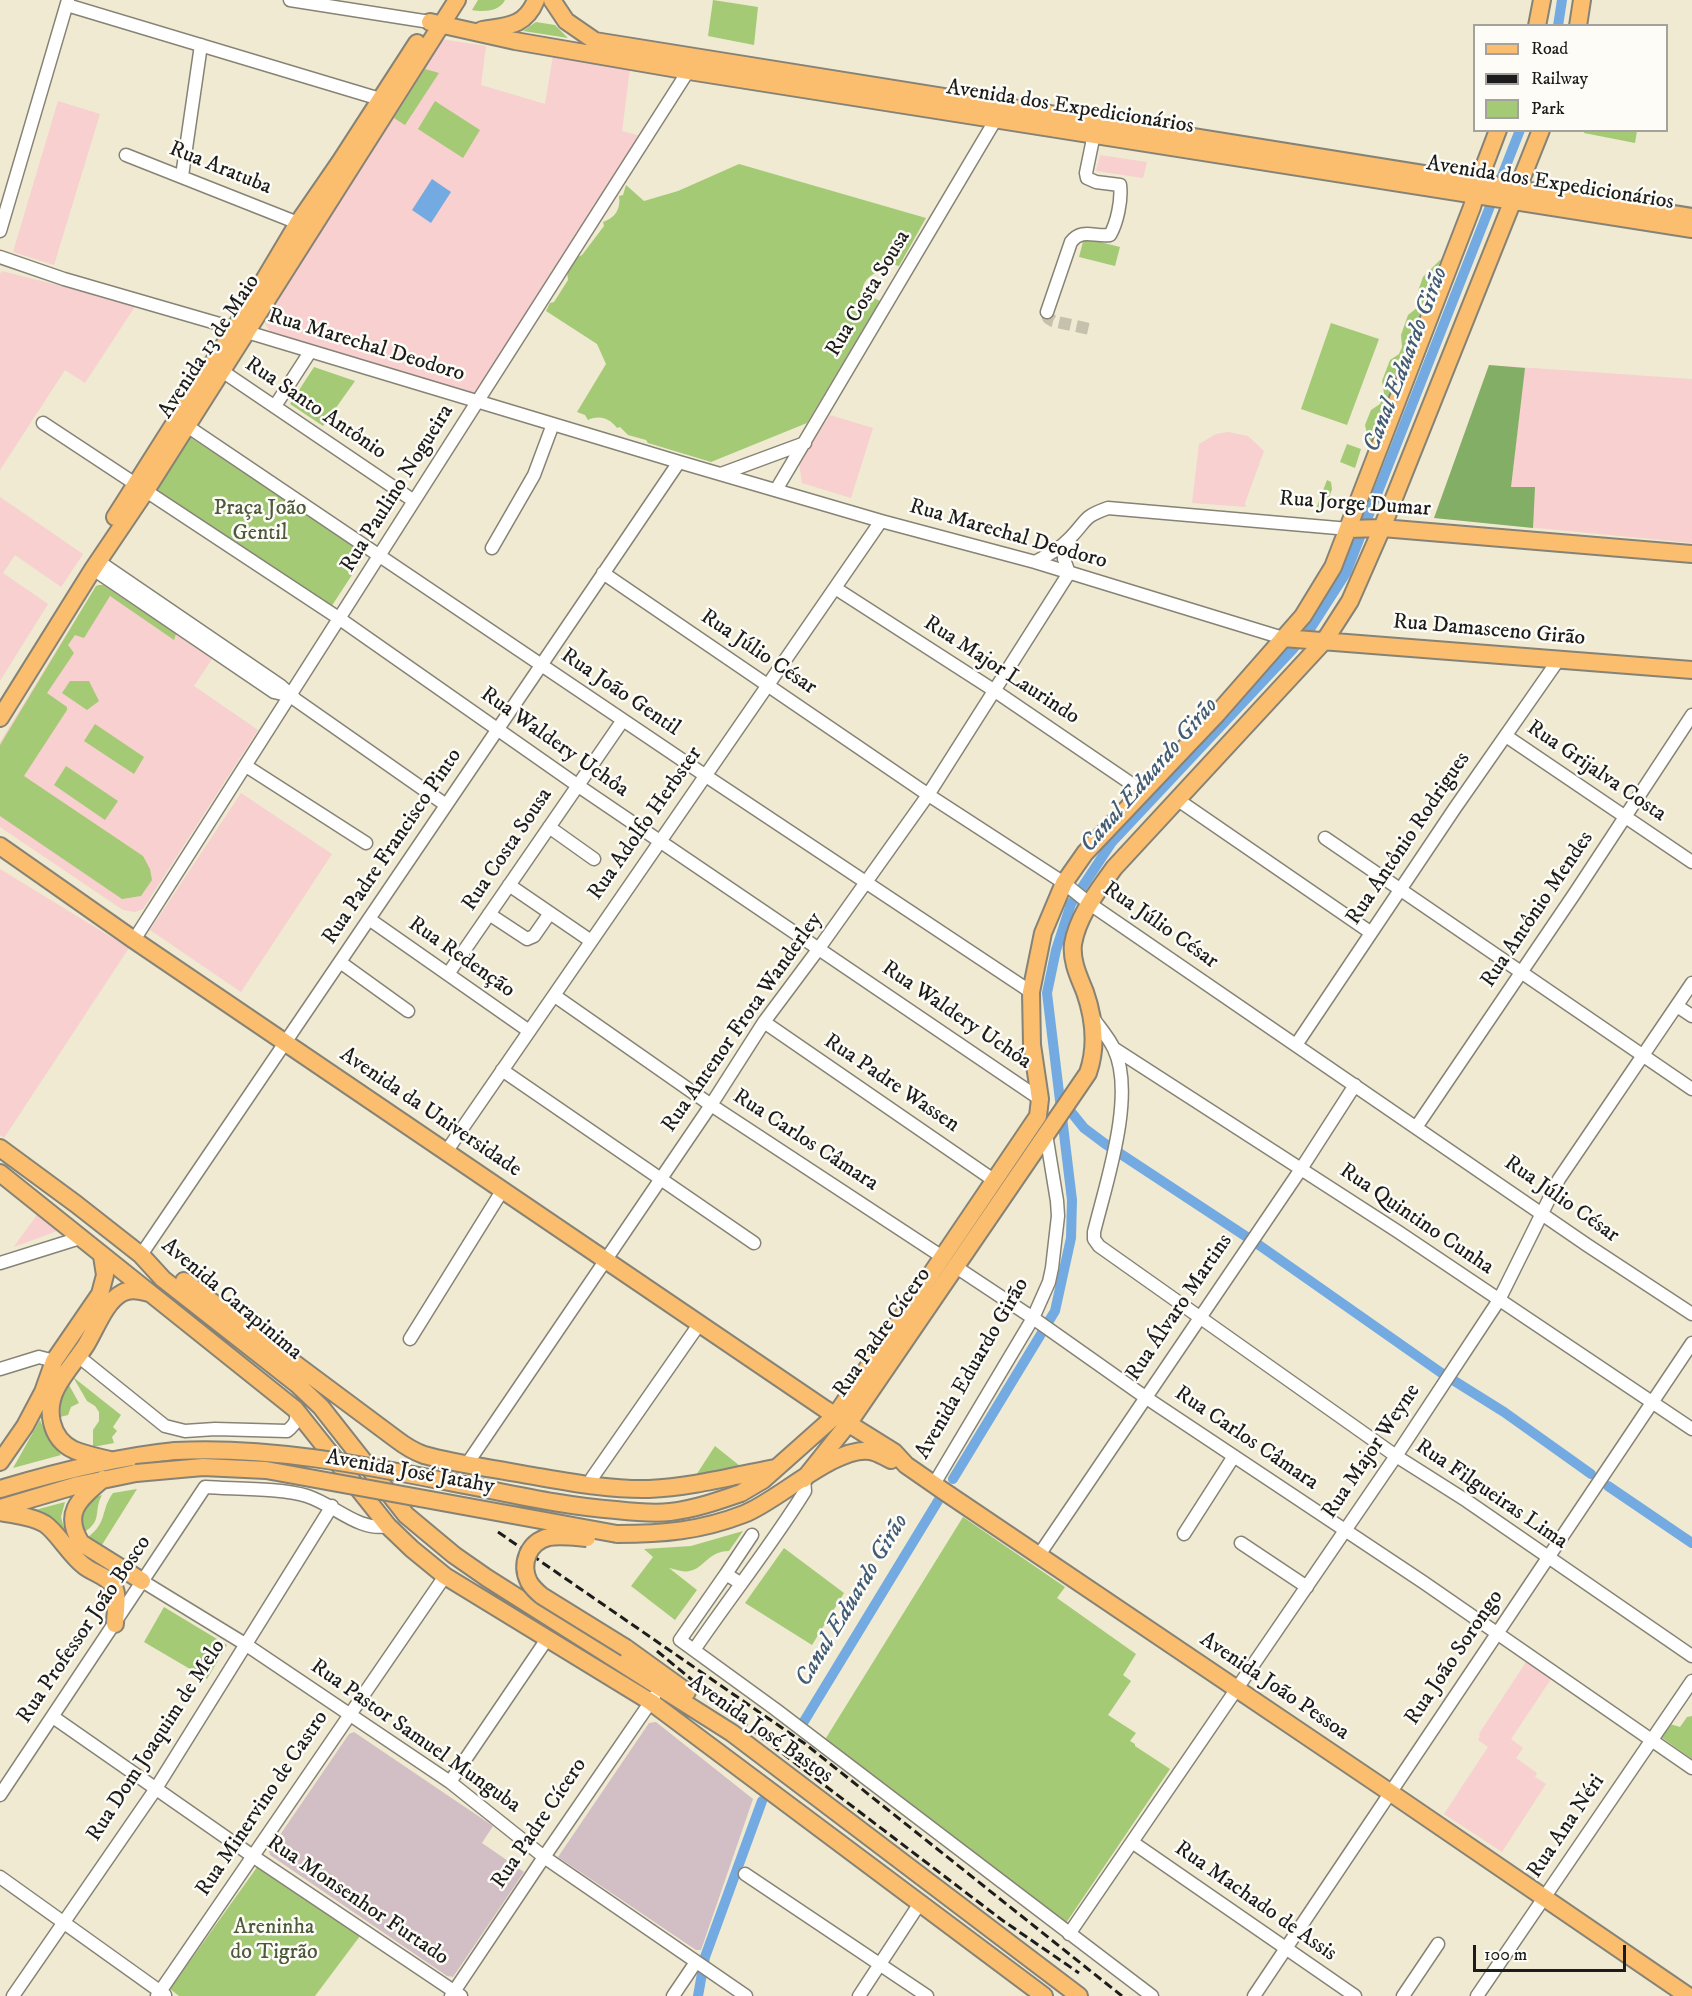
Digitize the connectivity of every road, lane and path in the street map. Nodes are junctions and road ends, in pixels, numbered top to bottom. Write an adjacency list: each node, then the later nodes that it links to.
1 (290, 0): 9 (street)
2 (444, 0): 9 (main road, Avenida 13 de Maio)
3 (457, 0): 9 (main road, Avenida 13 de Maio)
4 (536, 0): 12 (main road)
5 (552, 0): 14 (main road, Avenida dos Expedicionários)
6 (1542, 0): 10 (main road)
7 (1582, 0): 11 (main road)
8 (68, 3): 13 (street); 27 (street)
9 (436, 23): 12 (main road, Avenida dos Expedicionários); 15 (main road, Avenida 13 de Maio); 30 (main road, Avenida 13 de Maio)
10 (1537, 24)
11 (1578, 24)
12 (472, 31): 14 (main road, Avenida dos Expedicionários)
13 (201, 45): 15 (street); 22 (street)
14 (692, 64): 16 (main road, Avenida dos Expedicionários); 20 (main road, Avenida dos Expedicionários); 33 (street, Rua Paulino Nogueira)
15 (380, 99): 25 (main road, Avenida 13 de Maio)
16 (996, 118): 19 (main road, Avenida dos Expedicionários); 38 (street, Rua Costa Sousa)
17 (1498, 132): 23 (main road)
18 (1540, 132): 23 (main road)
19 (1094, 134): 20 (main road, Avenida dos Expedicionários); 29 (street)
20 (1238, 150): 23 (main road, Avenida dos Expedicionários)
21 (126, 154): 22 (street, Rua Aratuba)
22 (182, 176): 25 (street, Rua Aratuba)
23 (1495, 192): 24 (main road, Avenida dos Expedicionários); 26 (main road, Avenida dos Expedicionários); 45 (main road); 45 (main road)
24 (1692, 217)
25 (298, 223): 30 (main road, Avenida 13 de Maio)
26 (1692, 229)
27 (0, 231)
28 (0, 257): 30 (street, Rua Marechal Deodoro)
29 (1047, 312)
30 (241, 330): 31 (street, Rua Marechal Deodoro); 32 (main road, Avenida 13 de Maio); 41 (main road, Avenida 13 de Maio)
31 (310, 352): 33 (street, Rua Marechal Deodoro); 34 (street)
32 (222, 371): 34 (street, Rua Santo Antônio); 37 (main road, Avenida 13 de Maio)
33 (477, 402): 36 (street, Rua Marechal Deodoro); 43 (street, Rua Paulino Nogueira)
34 (275, 406): 43 (street, Rua Santo Antônio)
35 (43, 423): 41 (street, Rua Waldery Uchôa)
36 (553, 424): 39 (street, Rua Marechal Deodoro); 47 (street)
37 (187, 426): 41 (main road, Avenida 13 de Maio); 49 (street, Rua João Gentil)
38 (805, 443): 40 (street); 42 (street, Rua Costa Sousa)
39 (679, 462): 40 (street, Rua Marechal Deodoro); 52 (street, Rua Padre Francisco Pinto)
40 (720, 474): 42 (street, Rua Marechal Deodoro)
41 (140, 488): 51 (main road, Avenida 13 de Maio); 55 (street, Rua Waldery Uchôa); 63 (main road, Avenida 13 de Maio)
42 (776, 490): 44 (street, Rua Marechal Deodoro)
43 (414, 501): 49 (street, Rua Paulino Nogueira)
44 (881, 521): 50 (street, Rua Marechal Deodoro); 54 (street, Rua Adolfo Herbster)
45 (1365, 528): 46 (street, Rua Jorge Dumar); 48 (main road, Rua Jorge Dumar); 56 (main road); 56 (main road)
46 (1070, 538): 50 (street, Rua Jorge Dumar); 53 (street)
47 (492, 548)
48 (1692, 555)
49 (379, 556): 55 (street, Rua Paulino Nogueira); 58 (street, Rua João Gentil)
50 (1035, 562): 53 (street, Rua Marechal Deodoro)
51 (96, 565): 62 (street); 65 (main road, Avenida 13 de Maio)
52 (603, 573): 58 (street, Rua Padre Francisco Pinto); 60 (street, Rua Júlio César)
53 (1069, 573): 56 (street, Rua Marechal Deodoro); 61 (street, Rua Antenor Frota Wanderley)
54 (835, 588): 60 (street, Rua Adolfo Herbster); 61 (street, Rua Major Laurindo)
55 (340, 619): 62 (street, Rua Paulino Nogueira); 67 (street, Rua Waldery Uchôa)
56 (1303, 639): 57 (main road, Rua Damasceno Girão); 72 (main road); 74 (main road)
57 (1559, 659): 59 (main road, Rua Damasceno Girão); 68 (street, Rua Antônio Rodrigues)
58 (542, 665): 66 (street, Rua João Gentil); 67 (street, Rua Padre Francisco Pinto)
59 (1692, 670)
60 (768, 685): 70 (street, Rua Adolfo Herbster); 73 (street, Rua Júlio César)
61 (995, 691): 72 (street, Rua Major Laurindo); 73 (street, Rua Antenor Frota Wanderley)
62 (291, 696): 69 (street, Rua Paulino Nogueira); 75 (street)
63 (0, 697)
64 (1692, 715): 76 (street, Rua Antônio Mendes)
65 (0, 718)
66 (623, 720): 70 (street, Rua João Gentil); 71 (street, Rua Costa Sousa)
67 (497, 731): 71 (street, Rua Waldery Uchôa); 75 (street, Rua Padre Francisco Pinto)
68 (1506, 736): 76 (street, Rua Grijalva Costa); 87 (street, Rua Antônio Rodrigues)
69 (246, 765): 80 (street); 93 (street, Rua Paulino Nogueira)
70 (706, 776): 79 (street, Rua Adolfo Herbster); 84 (street, Rua João Gentil)
71 (577, 785): 77 (street, Rua Costa Sousa); 79 (street, Rua Waldery Uchôa)
72 (1142, 791): 86 (main road)
73 (928, 795): 84 (street, Rua Antenor Frota Wanderley); 86 (street, Rua Júlio César)
74 (1178, 800): 88 (main road); 92 (street)
75 (446, 805): 91 (street, Rua Padre Francisco Pinto)
76 (1625, 817): 83 (street, Rua Grijalva Costa); 97 (street, Rua Antônio Mendes)
77 (549, 827): 82 (street); 85 (street, Rua Costa Sousa)
78 (1325, 838): 87 (street)
79 (660, 842): 94 (street, Rua Adolfo Herbster); 95 (street, Rua Waldery Uchôa)
80 (366, 843)
81 (0, 846): 93 (main road, Avenida da Universidade)
82 (594, 859)
83 (1692, 862)
84 (866, 883): 95 (street, Rua Antenor Frota Wanderley); 100 (street, Rua João Gentil)
85 (509, 885): 89 (street); 90 (street, Rua Costa Sousa)
86 (1067, 885): 88 (street, Rua Júlio César); 100 (main road)
87 (1399, 890): 92 (street, Rua Antônio Rodrigues); 97 (street)
88 (1086, 901): 104 (main road); 109 (street, Rua Júlio César)
89 (550, 913): 90 (street); 94 (street)
90 (489, 914): 98 (street, Rua Costa Sousa)
91 (369, 919): 96 (street, Rua Padre Francisco Pinto); 98 (street, Rua Redenção)
92 (1370, 932): 109 (street, Rua Antônio Rodrigues)
93 (134, 940): 108 (main road, Avenida da Universidade)
94 (591, 941): 101 (street, Rua Adolfo Herbster)
95 (819, 948): 106 (street, Rua Antenor Frota Wanderley); 115 (street, Rua Waldery Uchôa)
96 (340, 962): 103 (street); 108 (street, Rua Padre Francisco Pinto)
97 (1521, 973): 111 (street); 117 (street, Rua Antônio Mendes)
98 (448, 974): 107 (street, Rua Redenção)
99 (1692, 983): 102 (street, Rua Major Weyne)
100 (1030, 992): 115 (main road)
101 (555, 996): 107 (street, Rua Adolfo Herbster); 116 (street, Rua Carlos Câmara)
102 (1677, 1006): 105 (street); 111 (street, Rua Major Weyne)
103 (408, 1011)
104 (1090, 1013): 110 (street); 118 (main road, Rua Padre Cícero)
105 (1692, 1016)
106 (764, 1022): 116 (street, Rua Antenor Frota Wanderley); 124 (street, Rua Padre Wassen)
107 (530, 1031): 112 (street, Rua Adolfo Herbster)
108 (286, 1042): 120 (main road, Avenida da Universidade); 130 (street, Rua Padre Francisco Pinto)
109 (1296, 1045): 113 (street, Rua Júlio César)
110 (1115, 1049): 121 (street, Rua Quintino Cunha); 137 (street, Rua Filgueiras Lima)
111 (1643, 1055): 114 (street); 126 (street, Rua Major Weyne)
112 (502, 1070): 120 (street, Rua Adolfo Herbster); 123 (street)
113 (1355, 1085): 117 (street, Rua Júlio César); 121 (street, Rua Álvaro Martins)
114 (1692, 1089)
115 (1040, 1099): 124 (main road, Rua Padre Cícero)
116 (711, 1105): 123 (street, Rua Antenor Frota Wanderley); 133 (street, Rua Carlos Câmara)
117 (1417, 1126): 126 (street, Rua Júlio César)
118 (1050, 1129): 133 (main road, Rua Padre Cícero); 138 (street, Avenida Eduardo Girão)
119 (0, 1148): 130 (main road, Avenida Carapinima)
120 (446, 1152): 125 (main road, Avenida da Universidade)
121 (1301, 1169): 135 (street, Rua Quintino Cunha); 137 (street, Rua Álvaro Martins)
122 (0, 1173): 127 (main road, Avenida Carapinima)
123 (660, 1180): 128 (street); 131 (street, Rua Antenor Frota Wanderley)
124 (995, 1180): 133 (main road, Rua Padre Cícero)
125 (502, 1191): 131 (main road, Avenida da Universidade); 140 (street)
126 (1542, 1212): 135 (street, Rua Major Weyne); 136 (street, Rua Júlio César)
127 (80, 1238): 129 (main road, Avenida Carapinima); 132 (street)
128 (754, 1244)
129 (102, 1256): 134 (main road, Avenida Carapinima); 143 (main road)
130 (144, 1259): 154 (main road); 164 (main road, Avenida Carapinima)
131 (605, 1261): 139 (main road, Avenida da Universidade); 154 (street, Rua Antenor Frota Wanderley)
132 (0, 1263)
133 (950, 1263): 138 (street, Rua Carlos Câmara); 148 (main road, Rua Padre Cícero)
134 (149, 1293): 142 (main road); 147 (main road, Avenida Carapinima)
135 (1499, 1300): 146 (street, Rua Quintino Cunha); 151 (street, Rua Major Weyne)
136 (1692, 1314)
137 (1199, 1317): 145 (street, Rua Álvaro Martins); 151 (street, Rua Filgueiras Lima)
138 (1036, 1320): 145 (street, Rua Carlos Câmara); 160 (street, Avenida Eduardo Girão)
139 (700, 1323): 148 (main road, Avenida da Universidade); 157 (street)
140 (410, 1339)
141 (1692, 1343): 146 (street, Rua João Sorongo)
142 (78, 1356): 147 (street); 152 (main road)
143 (54, 1362): 144 (street); 153 (main road)
144 (0, 1369)
145 (1145, 1397): 150 (street, Rua Carlos Câmara); 171 (street, Rua Álvaro Martins)
146 (1652, 1402): 149 (street, Rua Quintino Cunha); 172 (street, Rua João Sorongo)
147 (295, 1409): 165 (main road, Avenida Carapinima)
148 (842, 1420): 155 (main road, Avenida João Pessoa); 156 (main road, Rua Padre Cícero); 159 (main road, Rua Padre Cícero)
149 (1692, 1429)
150 (1234, 1456): 166 (street, Rua Carlos Câmara); 168 (street)
151 (1396, 1456): 166 (street, Rua Major Weyne); 172 (street, Rua Filgueiras Lima)
152 (110, 1460): 156 (main road, Avenida José Jatahy, bridge); 161 (main road, Avenida José Jatahy)
153 (0, 1462)
154 (467, 1464): 156 (main road)
155 (906, 1465): 159 (main road, Avenida José Jatahy); 160 (main road, Avenida João Pessoa)
156 (776, 1468)
157 (592, 1478)
158 (103, 1479): 163 (main road, Avenida José Jatahy); 167 (main road, Avenida José Jatahy, bridge); 175 (main road)
159 (804, 1479): 167 (main road, Avenida José Jatahy); 176 (street, Rua Padre Cícero)
160 (934, 1484): 171 (main road, Avenida João Pessoa)
161 (0, 1489)
162 (332, 1506): 165 (street); 175 (street, Rua Professor João Bosco); 181 (street, Rua Dom Joaquim de Melo)
163 (0, 1510): 178 (main road)
164 (406, 1515): 185 (main road, Avenida José Bastos)
165 (388, 1526): 174 (main road, Avenida José Bastos)
166 (1345, 1531): 177 (street, Rua Major Weyne); 179 (street, Rua Carlos Câmara)
167 (617, 1534): 185 (main road, bridge)
168 (1184, 1534)
169 (752, 1536): 173 (street)
170 (1241, 1543): 177 (street)
171 (1039, 1555): 186 (main road, Avenida João Pessoa)
172 (1546, 1558): 179 (street, Rua João Sorongo); 183 (street, Rua Filgueiras Lima)
173 (726, 1574): 176 (street); 182 (street, Avenida José Bastos)
174 (445, 1576): 180 (main road, Avenida José Bastos); 187 (street, Rua Minervino de Castro)
175 (142, 1581): 178 (street, Rua Professor João Bosco); 181 (street, Rua Pastor Samuel Munguba)
176 (740, 1583): 182 (street, Rua Padre Cícero)
177 (1307, 1587): 186 (street, Rua Major Weyne)
178 (115, 1624): 188 (street, Rua Professor João Bosco)
179 (1498, 1634): 189 (street, Rua Carlos Câmara); 193 (street, Rua João Sorongo)
180 (548, 1639): 185 (main road, Avenida José Bastos); 191 (street)
181 (245, 1644): 187 (street, Rua Pastor Samuel Munguba); 192 (street, Rua Dom Joaquim de Melo)
182 (694, 1650): 203 (street, Avenida José Bastos)
183 (1692, 1656)
184 (1692, 1681): 189 (street, Rua Ana Néri)
185 (660, 1689): 197 (street, Rua Padre Cícero); 201 (main road, Avenida José Bastos); 216 (main road, Avenida José Bastos)
186 (1237, 1690): 193 (main road, Avenida João Pessoa); 195 (street, Rua Major Weyne)
187 (350, 1714): 191 (street, Rua Pastor Samuel Munguba); 196 (street, Rua Minervino de Castro)
188 (53, 1717): 192 (street, Rua Monsenhor Furtado); 194 (street, Rua Professor João Bosco)
189 (1651, 1741): 190 (street, Rua Carlos Câmara); 200 (street, Rua Ana Néri)
190 (1692, 1768)
191 (450, 1782): 197 (street, Rua Pastor Samuel Munguba)
192 (155, 1790): 196 (street, Rua Monsenhor Furtado); 202 (street, Rua Dom Joaquim de Melo)
193 (1391, 1792): 200 (main road, Avenida João Pessoa); 205 (street, Rua João Sorongo)
194 (0, 1795)
195 (1132, 1842): 203 (street, Rua Major Weyne); 205 (street, Rua Machado de Assis)
196 (254, 1857): 209 (street, Rua Minervino de Castro); 210 (street, Rua Monsenhor Furtado)
197 (544, 1857): 206 (street, Rua Pastor Samuel Munguba); 210 (street, Rua Padre Cícero)
198 (744, 1874): 207 (street)
199 (0, 1877): 202 (street)
200 (1544, 1898): 221 (street, Rua Ana Néri); 222 (main road, Avenida João Pessoa)
201 (920, 1903): 207 (street); 208 (main road, Avenida José Bastos)
202 (63, 1922): 209 (street); 211 (street, Rua Dom Joaquim de Melo)
203 (1069, 1934): 217 (street, Avenida José Bastos)
204 (1438, 1944): 220 (street)
205 (1286, 1950): 218 (street, Rua João Sorongo); 219 (street, Rua Machado de Assis)
206 (697, 1964): 212 (street); 213 (street, Rua Pastor Samuel Munguba)
207 (880, 1965): 214 (street); 215 (street)
208 (1035, 1993)
209 (161, 1995)
210 (455, 1995)
211 (13, 1996)
212 (674, 1996)
213 (746, 1996)
214 (859, 1996)
215 (927, 1996)
216 (1079, 1996)
217 (1152, 1996)
218 (1254, 1996)
219 (1355, 1996)
220 (1403, 1996)
221 (1477, 1996)
222 (1688, 1996)

